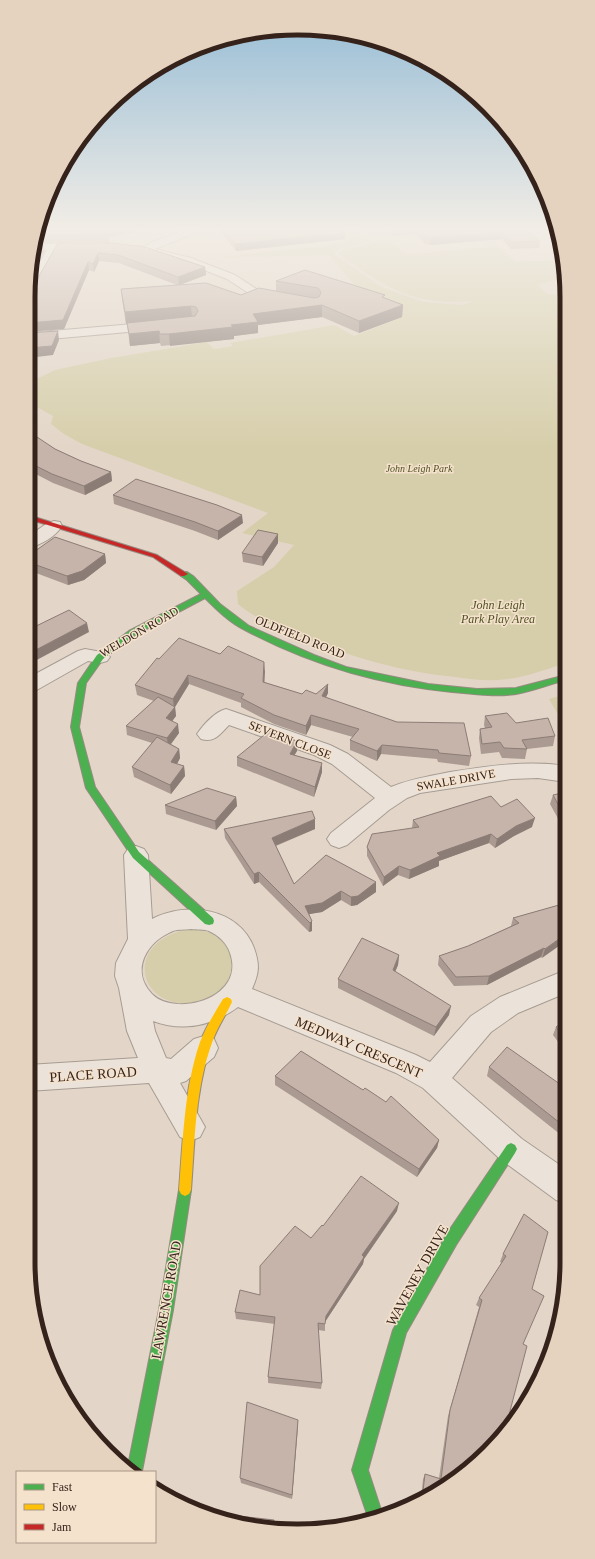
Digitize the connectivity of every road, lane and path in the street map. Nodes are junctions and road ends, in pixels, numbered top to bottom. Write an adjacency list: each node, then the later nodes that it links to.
1 (169, 325): 2 (street)
2 (35, 336)
3 (35, 519): 4 (street, OLDFIELD ROAD)
4 (54, 526): 5 (street); 6 (street, OLDFIELD ROAD)
5 (35, 539)
6 (206, 594): 7 (street, WELDON ROAD); 8 (street, OLDFIELD ROAD)
7 (100, 657): 9 (street, WELDON ROAD); 14 (street)
8 (560, 679)
9 (35, 682)
10 (208, 734): 12 (street, SEVERN CLOSE)
11 (560, 773): 12 (street, SWALE DRIVE)
12 (391, 799): 13 (street, SWALE DRIVE)
13 (339, 839)
14 (136, 855): 15 (street); 16 (street)
15 (209, 921): 16 (street); 19 (street)
16 (141, 941): 18 (street)
17 (560, 983): 23 (street)
18 (132, 989): 19 (street); 21 (street)
19 (231, 998): 20 (street, LAWRENCE ROAD); 23 (street, MEDWAY CRESCENT)
20 (204, 1048): 21 (street, LAWRENCE ROAD); 24 (street, LAWRENCE ROAD)
21 (157, 1070): 22 (street, PLACE ROAD); 24 (street)
22 (35, 1078)
23 (433, 1079): 25 (street, MEDWAY CRESCENT)
24 (190, 1127): 27 (street, LAWRENCE ROAD)
25 (512, 1149): 26 (street, MEDWAY CRESCENT); 28 (street, WAVENEY DRIVE)
26 (560, 1185)
27 (135, 1468)
28 (374, 1512)

